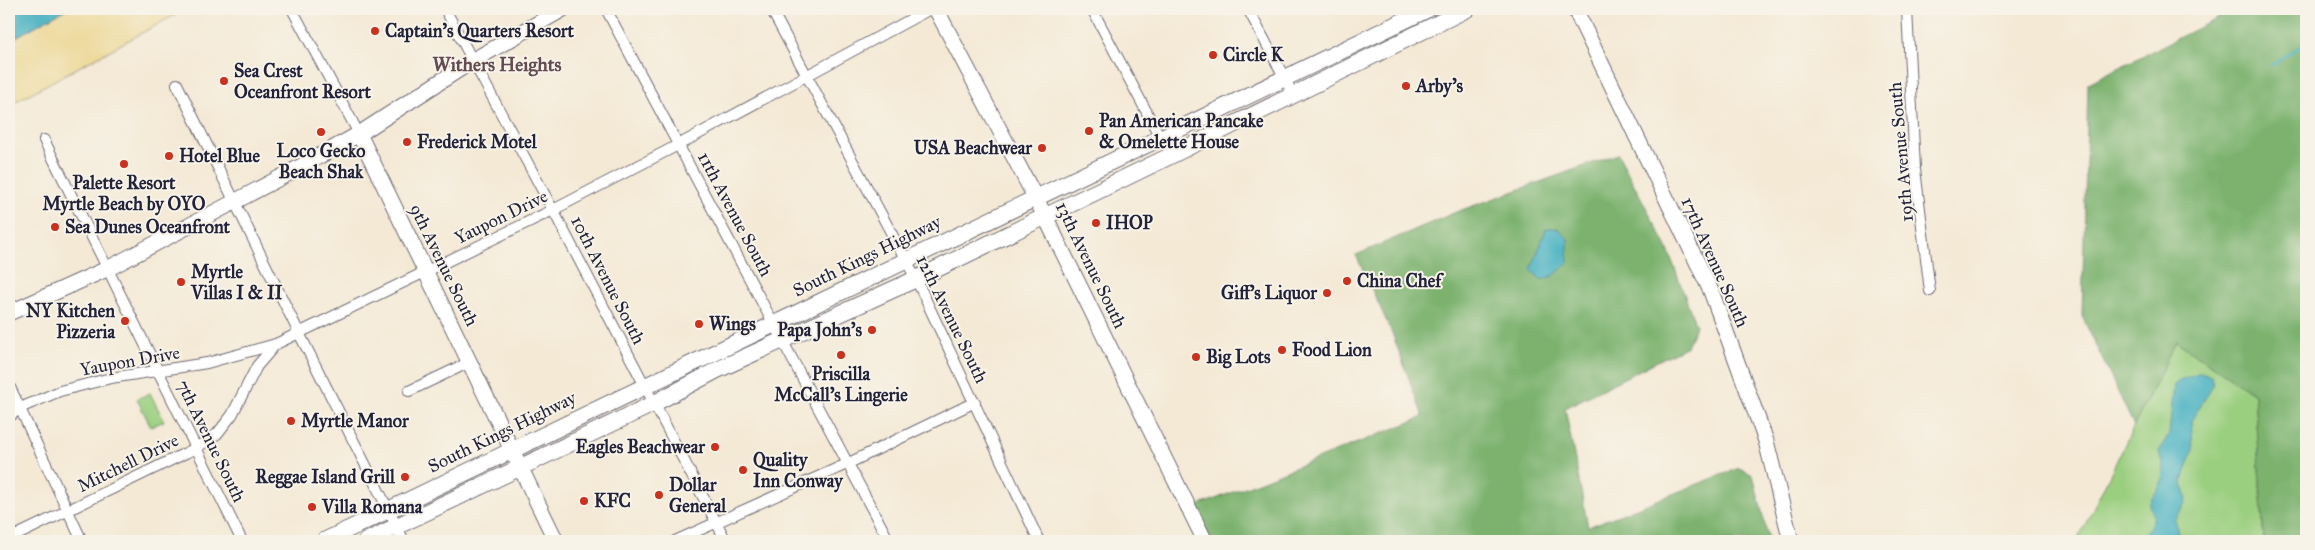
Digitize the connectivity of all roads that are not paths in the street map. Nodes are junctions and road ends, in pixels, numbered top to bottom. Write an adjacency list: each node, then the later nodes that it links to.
1 (292, 9): 19 (street, 9th Avenue South)
2 (445, 9): 14 (street, 10th Avenue South)
3 (563, 9): 14 (street)
4 (606, 9): 22 (street, 11th Avenue South)
5 (771, 9): 15 (street, 12th Avenue South)
6 (930, 9): 15 (street, Yaupon Drive)
7 (936, 9): 23 (street, 13th Avenue South)
8 (1092, 9): 20 (street)
9 (1248, 9): 16 (street)
10 (1467, 9): 18 (main road)
11 (1575, 9): 65 (street, 17th Avenue South)
12 (1907, 9): 31 (street, 19th Avenue South)
13 (1420, 10): 16 (main road, South Kings Highway)
14 (472, 61): 19 (street); 25 (street, 10th Avenue South)
15 (808, 76): 22 (street, Yaupon Drive); 27 (street, 12th Avenue South)
16 (1285, 77): 18 (street); 20 (main road, South Kings Highway)
17 (177, 84): 24 (street)
18 (1293, 94): 26 (main road)
19 (359, 134): 24 (street); 29 (street, 9th Avenue South)
20 (1161, 139): 23 (main road, South Kings Highway)
21 (44, 140): 28 (street, 7th Avenue South)
22 (680, 144): 25 (street, Yaupon Drive); 33 (street, 11th Avenue South)
23 (1036, 197): 26 (street, 13th Avenue South); 27 (main road, South Kings Highway)
24 (235, 202): 28 (street); 34 (street)
25 (553, 210): 29 (street, Yaupon Drive); 40 (street, 10th Avenue South)
26 (1045, 216): 30 (main road); 64 (street, 13th Avenue South)
27 (906, 260): 30 (street, 12th Avenue South); 33 (main road, South Kings Highway)
28 (109, 268): 32 (street); 38 (street, 7th Avenue South)
29 (427, 272): 34 (street, Yaupon Drive); 37 (street, 9th Avenue South)
30 (916, 279): 35 (main road); 42 (street, 12th Avenue South)
31 (1930, 292)
32 (9, 313)
33 (774, 323): 35 (street, 11th Avenue South); 40 (main road, South Kings Highway)
34 (299, 333): 36 (street, Yaupon Drive); 51 (street)
35 (782, 340): 43 (main road); 48 (street, 11th Avenue South)
36 (276, 344): 38 (street, Yaupon Drive); 46 (street, Mitchell Drive)
37 (470, 362): 41 (street); 47 (street, 9th Avenue South)
38 (160, 372): 44 (street, Yaupon Drive); 46 (street, 7th Avenue South)
39 (9, 385): 44 (street)
40 (644, 385): 43 (street, 10th Avenue South); 47 (main road, South Kings Highway)
41 (410, 391)
42 (975, 402): 48 (street); 63 (street, 12th Avenue South)
43 (652, 404): 49 (main road); 52 (street, 10th Avenue South)
44 (20, 408): 45 (street, Yaupon Drive); 50 (street)
45 (9, 417)
46 (196, 448): 50 (street, Mitchell Drive); 56 (street, 7th Avenue South)
47 (511, 449): 49 (street, 9th Avenue South); 51 (main road, South Kings Highway)
48 (849, 463): 52 (street); 62 (street, 11th Avenue South)
49 (521, 467): 53 (main road); 59 (street, 9th Avenue South)
50 (67, 510): 54 (street, Mitchell Drive); 55 (street)
51 (389, 510): 53 (street); 57 (main road, South Kings Highway)
52 (715, 522): 60 (street); 61 (street, 10th Avenue South)
53 (401, 534): 58 (main road)
54 (9, 539)
55 (82, 541)
56 (242, 541)
57 (324, 541)
58 (366, 541)
59 (556, 541)
60 (675, 541)
61 (726, 541)
62 (889, 541)
63 (1040, 541)
64 (1206, 541)
65 (1791, 541)

